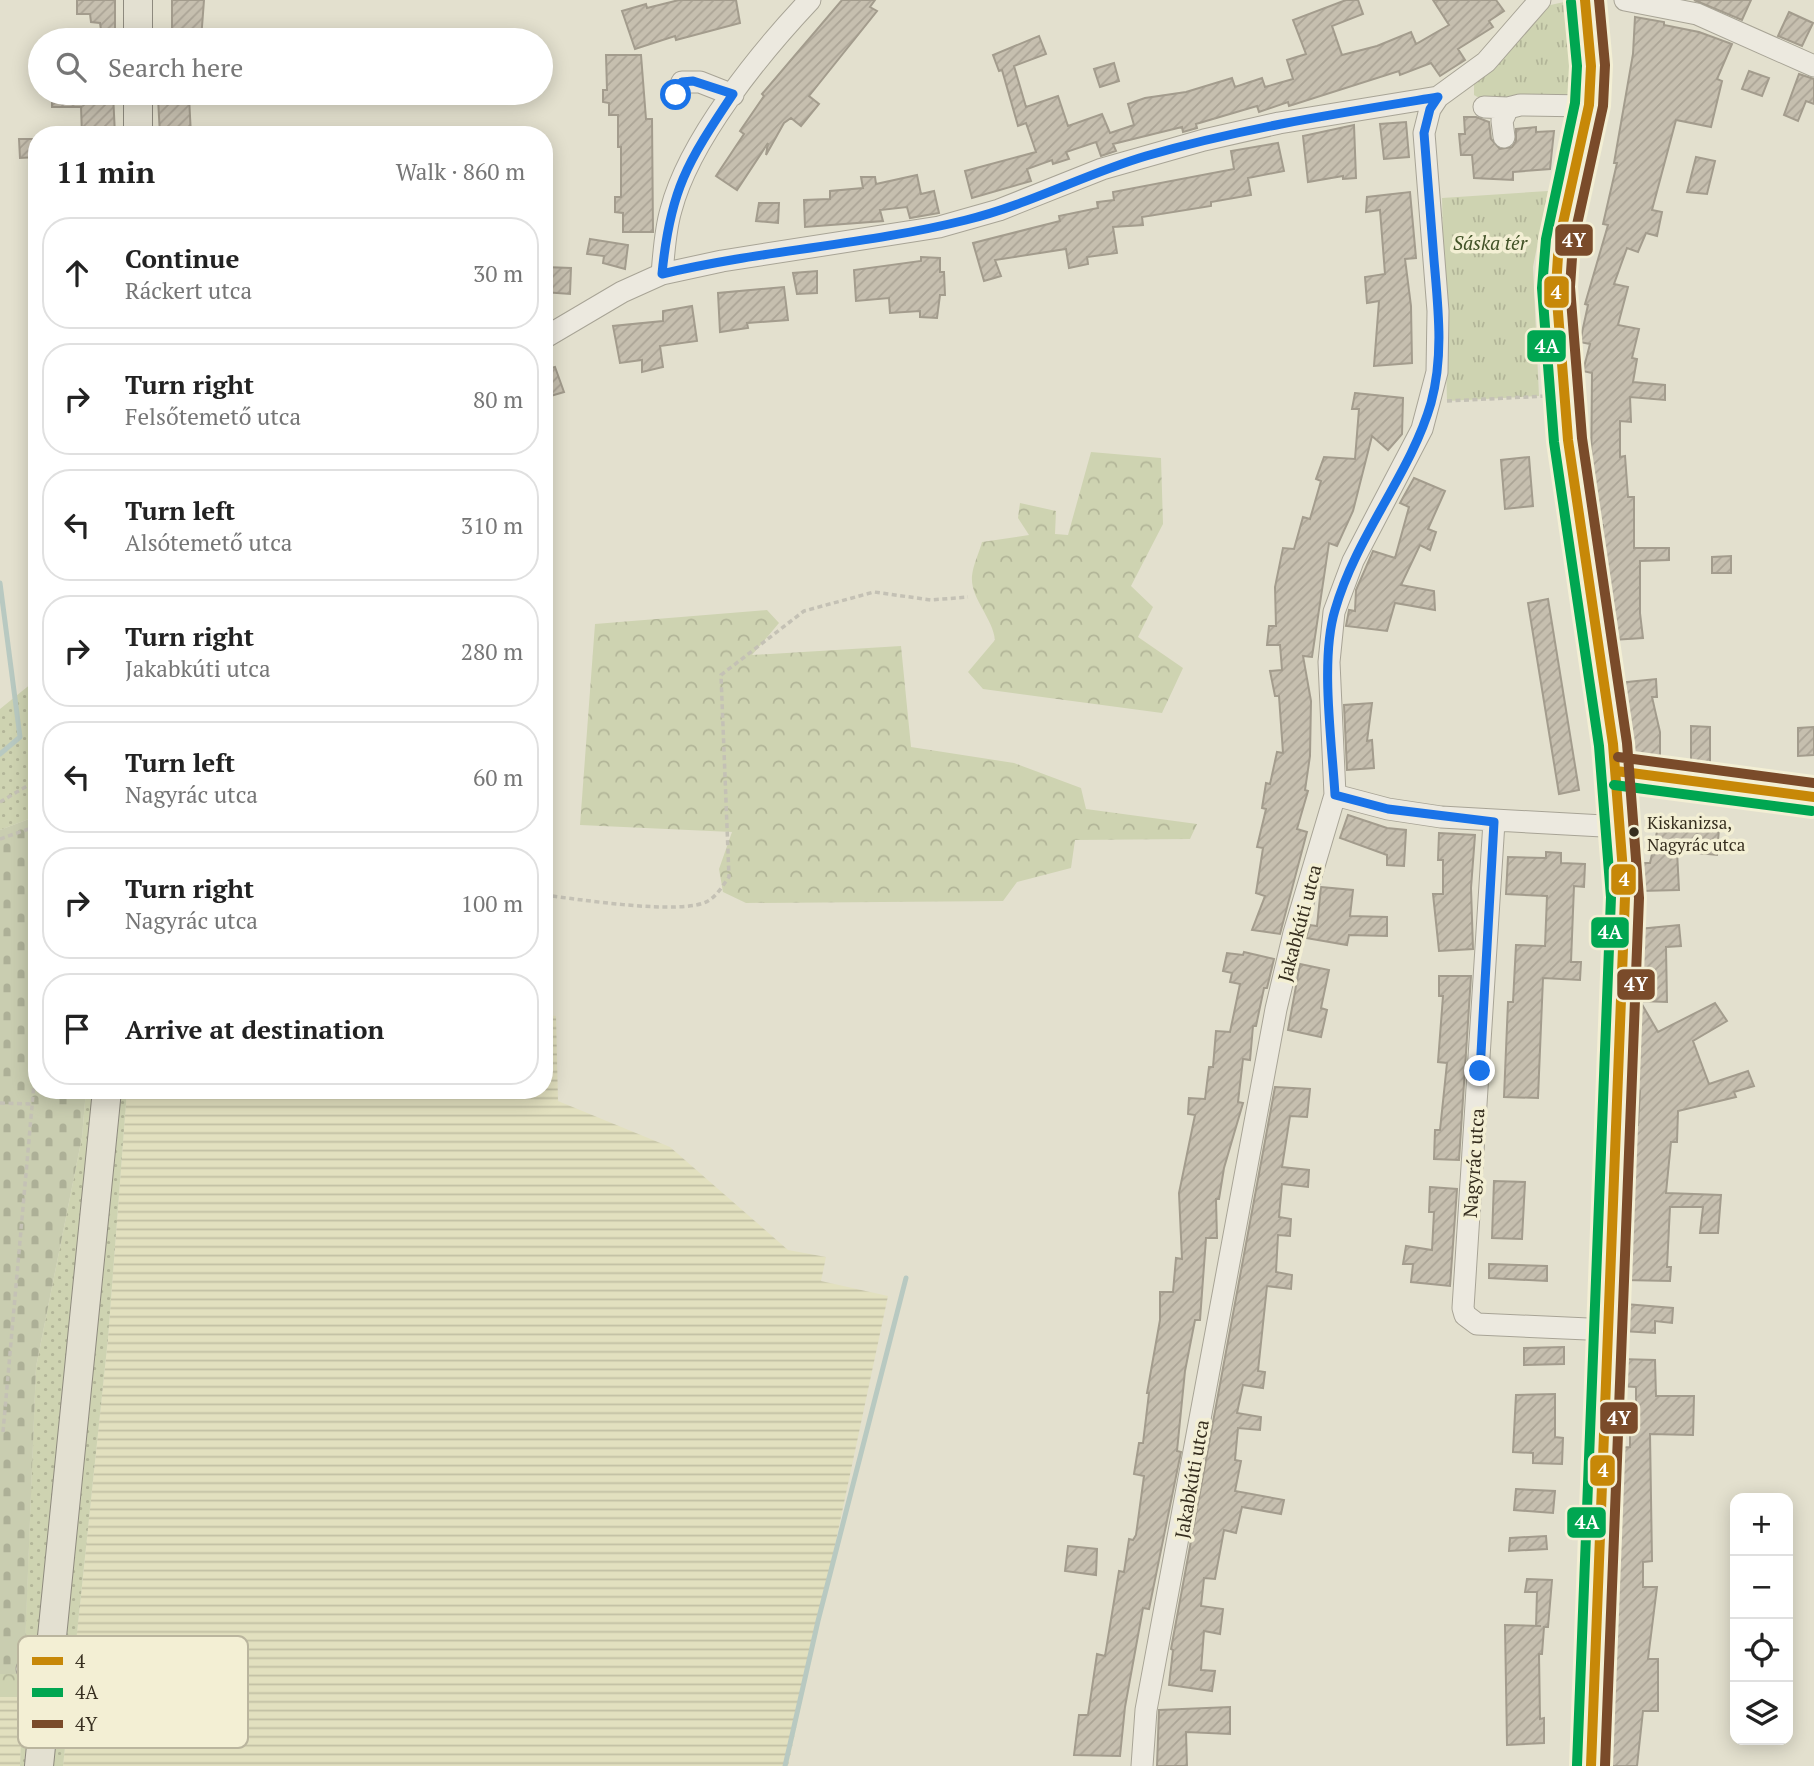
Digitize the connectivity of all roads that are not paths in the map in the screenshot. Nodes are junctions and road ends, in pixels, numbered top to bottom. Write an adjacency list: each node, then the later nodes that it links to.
1 (138, 0): 6 (main road)
2 (810, 0): 8 (street)
3 (1585, 0): 12 (street)
4 (1625, 0): 7 (street)
5 (1535, 3): 10 (street)
6 (138, 28)
7 (1814, 66)
8 (733, 94): 9 (street); 17 (street)
9 (676, 95)
10 (1438, 97): 17 (street); 20 (street, Jakabkúti utca)
11 (138, 105): 15 (main road)
12 (1588, 106): 14 (street); 19 (street)
13 (1484, 107): 14 (street)
14 (1508, 108): 16 (street)
15 (138, 126)
16 (1504, 137)
17 (662, 274): 18 (street)
18 (553, 333)
19 (1616, 771): 21 (street); 23 (street)
20 (1335, 795): 22 (street); 29 (street, Jakabkúti utca)
21 (1814, 797)
22 (1494, 822): 23 (street); 25 (street, Nagyrác utca)
23 (1621, 827): 25 (street)
24 (106, 1099): 26 (main road)
25 (1609, 1329): 30 (street)
26 (42, 1636)
27 (40, 1748): 28 (main road)
28 (40, 1766)
29 (1142, 1766)
30 (1591, 1766)

